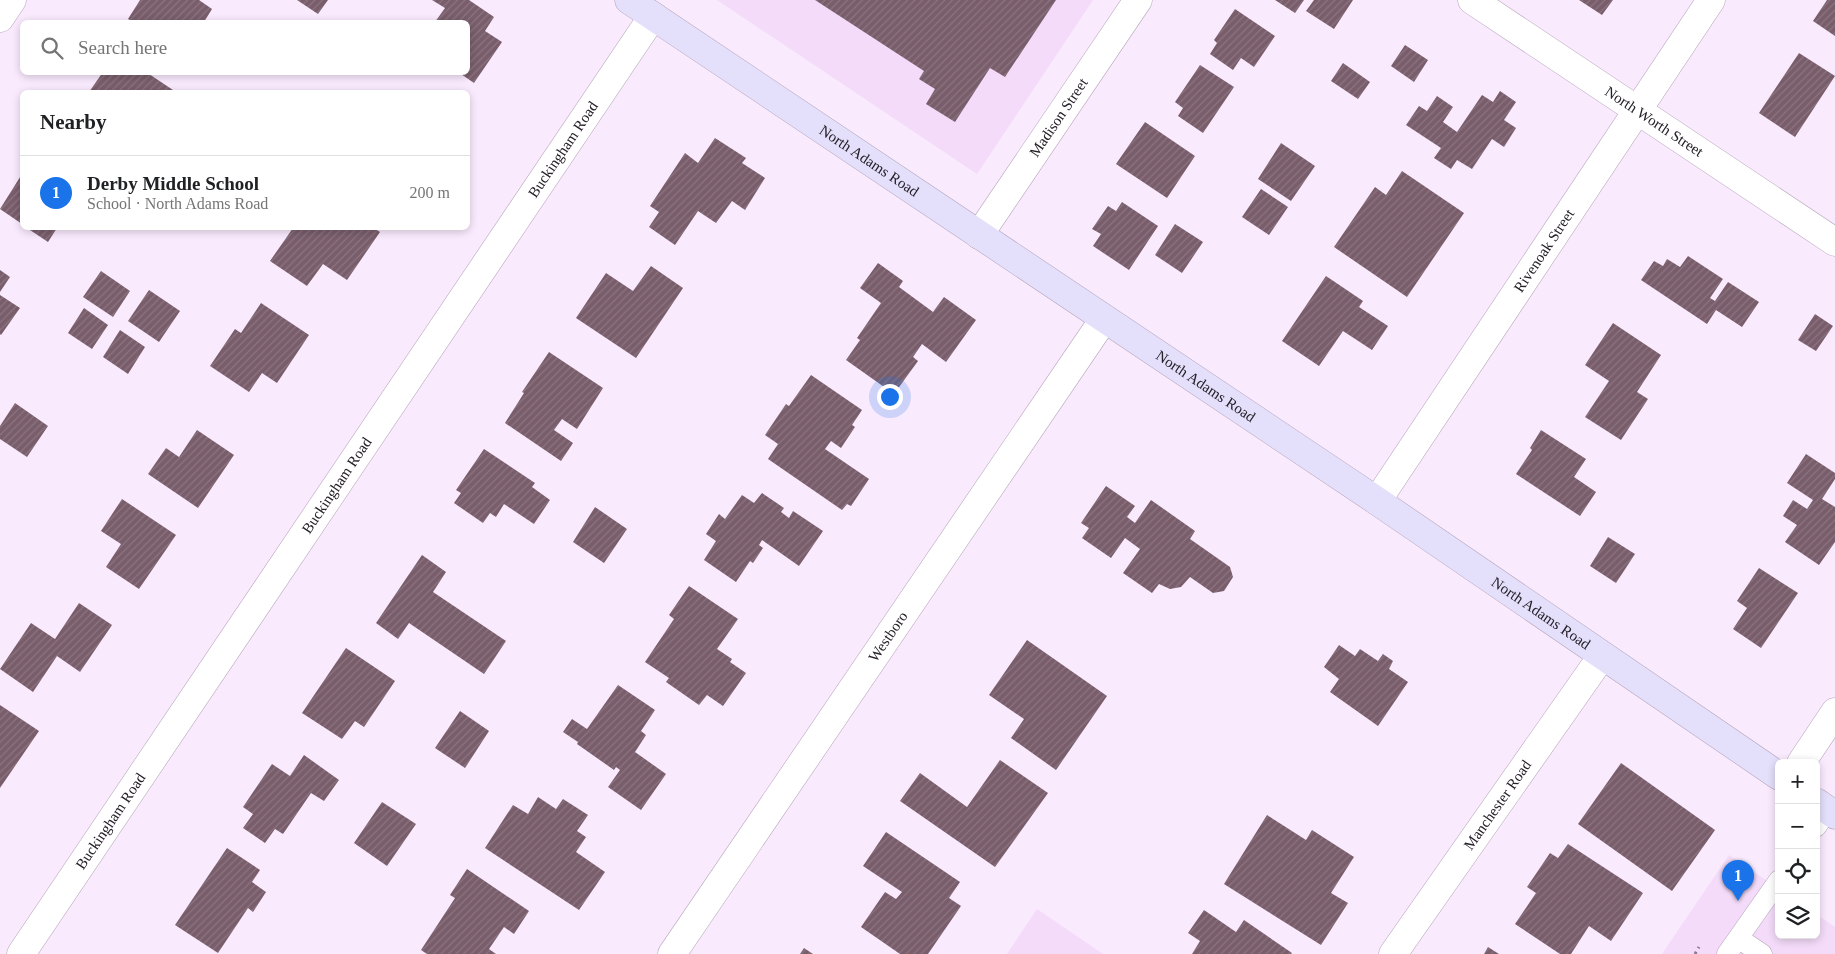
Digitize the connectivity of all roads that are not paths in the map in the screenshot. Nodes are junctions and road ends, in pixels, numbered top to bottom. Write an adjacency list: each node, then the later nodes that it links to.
1 (12, 0): 7 (street)
2 (628, 0): 6 (main road, North Adams Road)
3 (1138, 0): 9 (street, Madison Street)
4 (1472, 0): 8 (street, North Worth Street)
5 (1711, 0): 8 (street, Rivenoak Street)
6 (653, 16): 9 (main road, North Adams Road); 19 (street, Buckingham Road)
7 (0, 18)
8 (1638, 111): 10 (street, North Worth Street); 12 (street, Rivenoak Street)
9 (979, 234): 11 (main road, North Adams Road)
10 (1835, 242)
11 (1104, 318): 12 (main road, North Adams Road); 20 (street, Westboro)
12 (1377, 501): 13 (main road, North Adams Road)
13 (1602, 656): 16 (main road, North Adams Road); 21 (street, Manchester Road)
14 (1835, 712): 15 (street)
15 (1804, 759)
16 (1775, 773)
17 (1775, 886): 18 (lane)
18 (1732, 946): 22 (lane)
19 (21, 954)
20 (672, 954)
21 (1393, 954)
22 (1762, 954)

